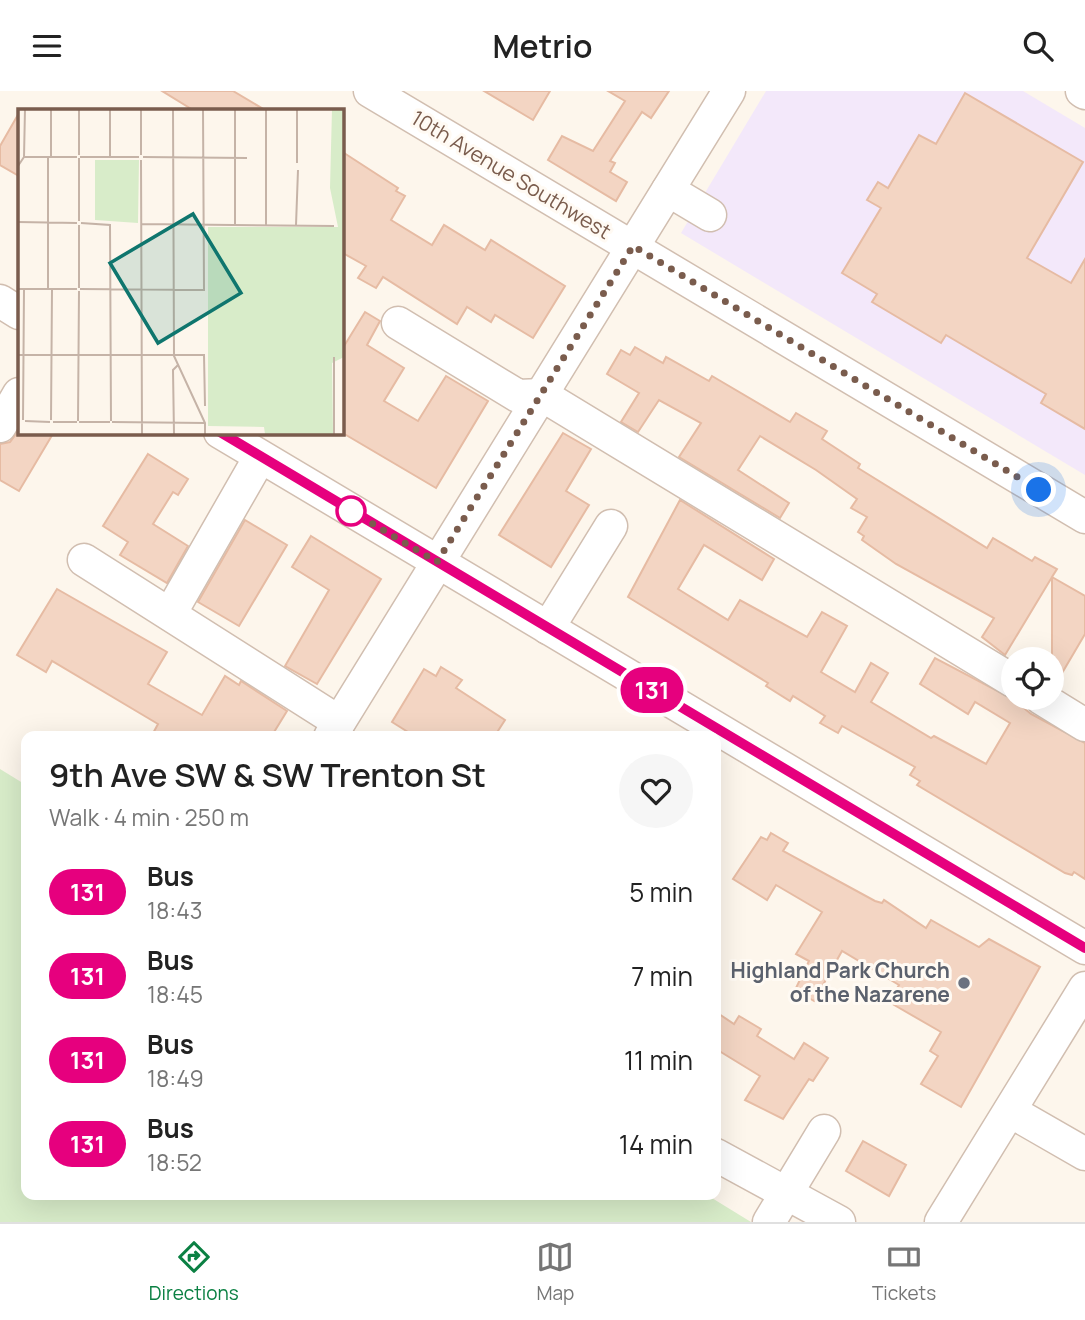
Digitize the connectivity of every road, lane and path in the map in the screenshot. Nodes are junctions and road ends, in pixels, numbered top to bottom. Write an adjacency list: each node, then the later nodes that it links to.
1 (370, 91): 5 (street, 10th Avenue Southwest)
2 (726, 92): 3 (street)
3 (668, 190): 4 (street); 5 (street)
4 (710, 215)
5 (633, 246): 9 (street); 14 (street, 10th Avenue Southwest)
6 (0, 301): 7 (street)
7 (18, 312)
8 (398, 323): 9 (street)
9 (542, 394): 17 (street); 20 (street)
10 (18, 396): 11 (street)
11 (0, 426)
12 (223, 434): 13 (street)
13 (260, 457): 17 (street); 18 (street)
14 (1085, 517)
15 (611, 526): 19 (street)
16 (84, 560): 18 (street)
17 (437, 562): 19 (street); 23 (street)
18 (170, 614): 23 (street)
19 (548, 628): 24 (street)
20 (1001, 674)
21 (1061, 710): 22 (street)
22 (1085, 725)
23 (334, 729)
24 (720, 731)
25 (721, 731): 26 (street)
26 (1085, 949)
27 (1085, 988): 28 (street)
28 (1010, 1111): 30 (street); 35 (street)
29 (824, 1131): 32 (street)
30 (1085, 1154)
31 (721, 1158): 32 (street)
32 (787, 1194): 33 (street); 34 (street)
33 (769, 1222)
34 (839, 1222)
35 (941, 1222)

